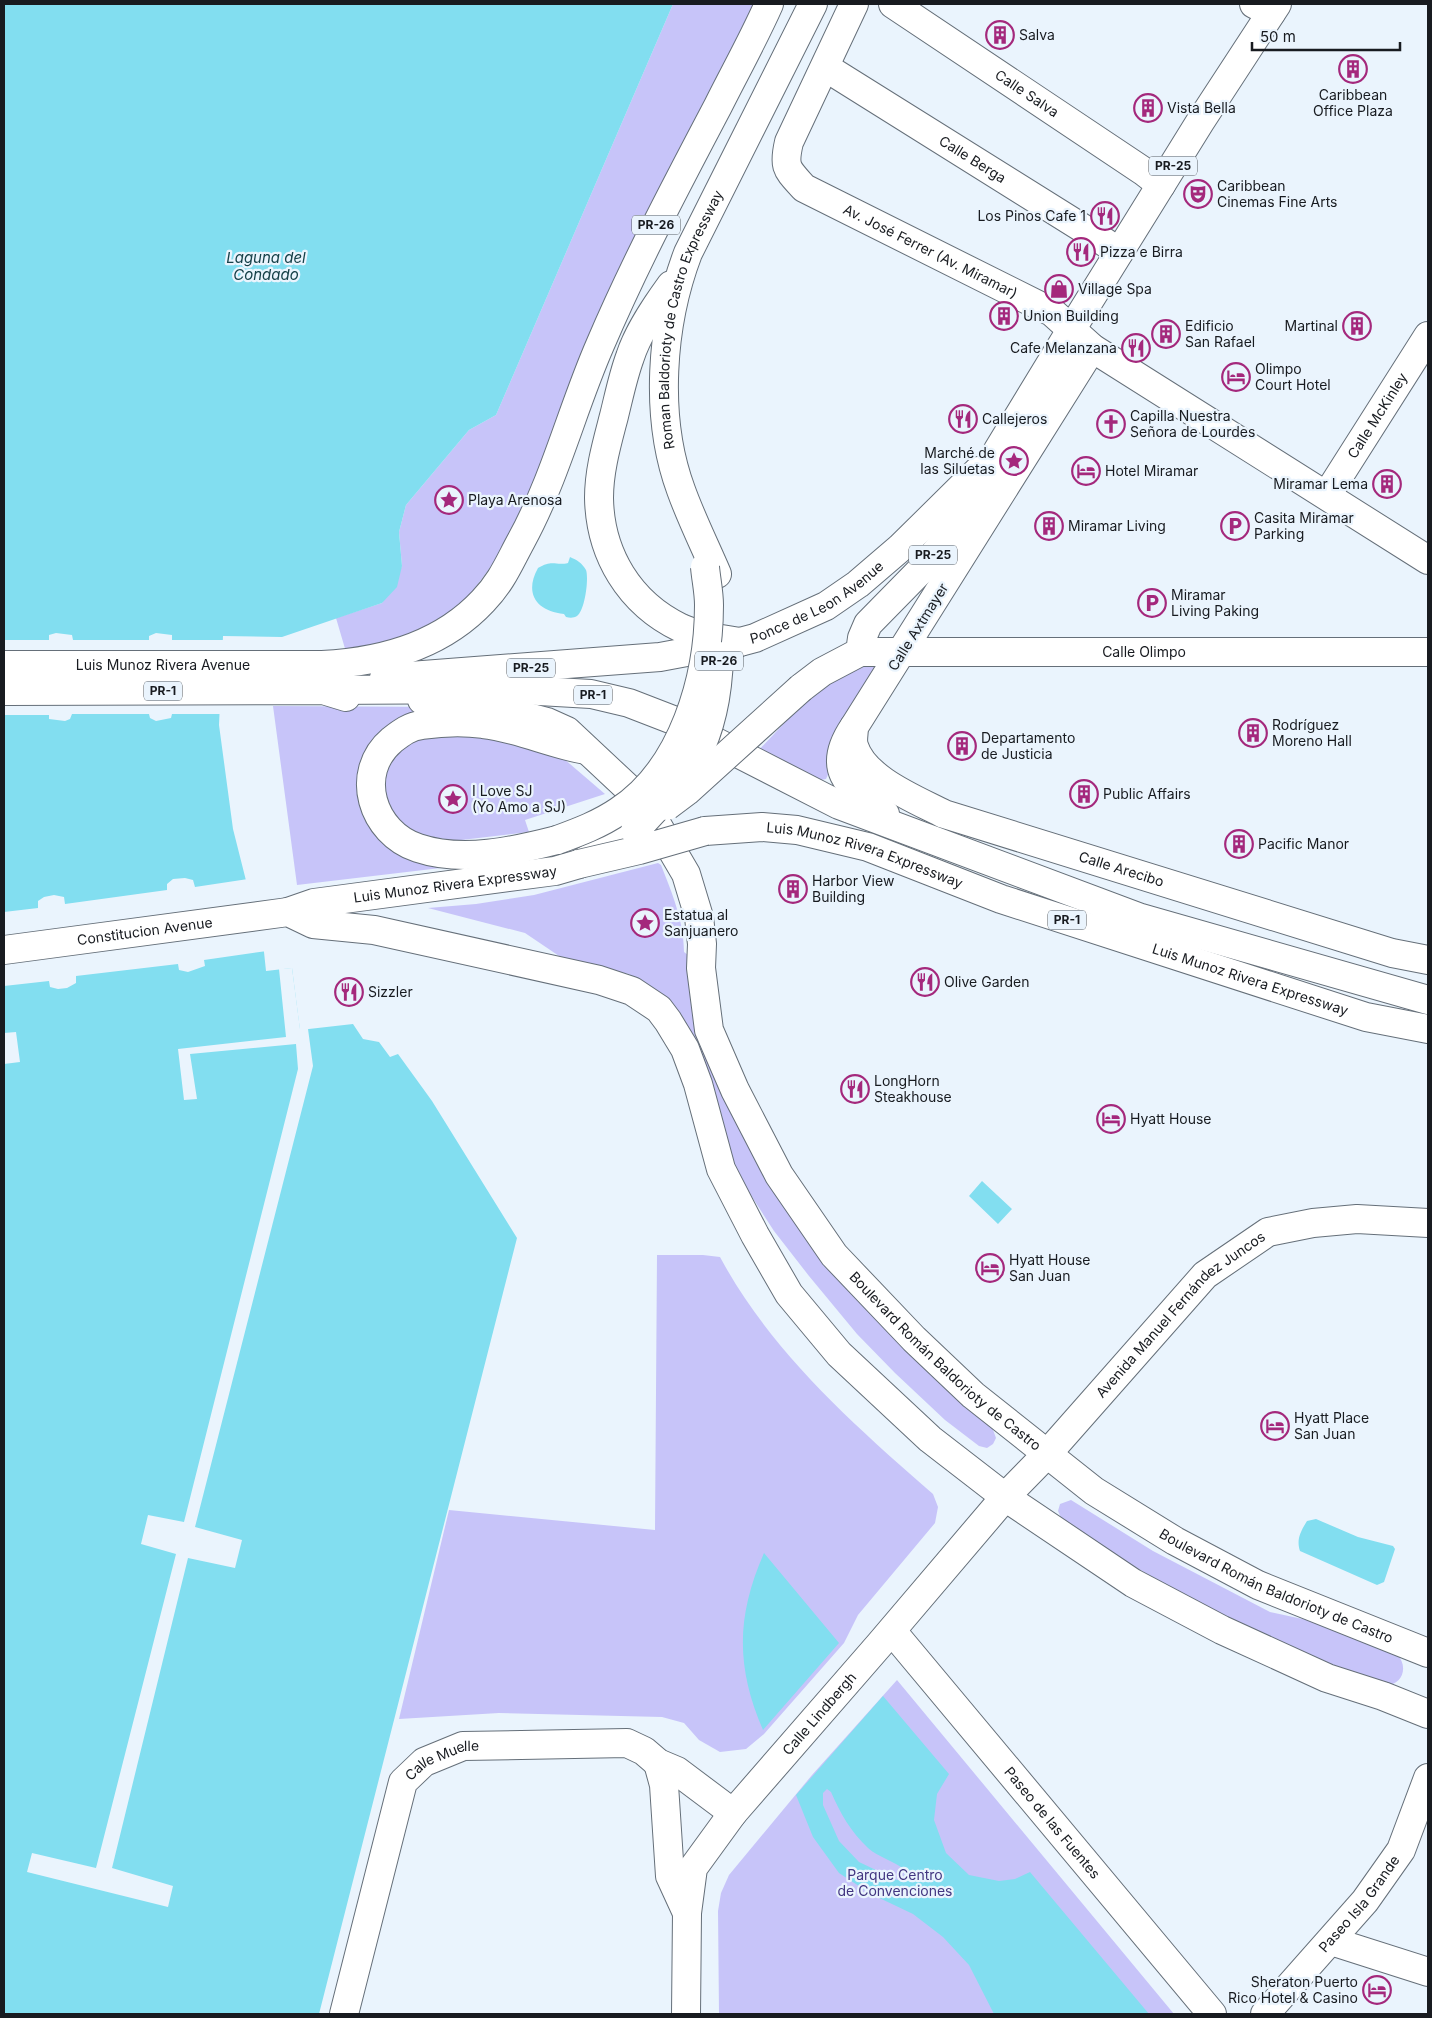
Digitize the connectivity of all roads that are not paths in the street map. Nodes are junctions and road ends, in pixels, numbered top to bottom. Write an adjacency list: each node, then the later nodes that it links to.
1 (769, 4): 22 (main road, PR-26)
2 (812, 4): 9 (main road, Roman Baldorioty de Castro Expressway / PR-26)
3 (854, 4): 6 (main road, Av. José Ferrer (Av. Miramar))
4 (893, 4): 7 (main road, Calle Salva)
5 (1267, 7): 7 (main road, PR-25)
6 (825, 67): 8 (main road, Calle Berga); 10 (main road, Av. José Ferrer (Av. Miramar))
7 (1161, 185): 8 (main road, PR-25)
8 (1119, 252): 10 (main road, PR-25)
9 (680, 274): 16 (main road, Roman Baldorioty de Castro Expressway / PR-26); 17 (main road)
10 (1071, 330): 12 (main road, Av. José Ferrer (Av. Miramar)); 13 (main road, PR-25)
11 (1428, 336): 14 (main road, Calle McKinley)
12 (1092, 348): 14 (main road, Av. José Ferrer (Av. Miramar)); 19 (main road, Calle Axtmayer)
13 (998, 450): 17 (main road, Ponce de Leon Avenue / PR-25); 18 (main road, PR-25)
14 (1327, 495): 15 (main road, Av. José Ferrer (Av. Miramar))
15 (1428, 560)
16 (711, 570): 25 (main road, bridge); 27 (main road, PR-26, bridge)
17 (740, 642): 22 (main road, Ponce de Leon Avenue / PR-25)
18 (860, 652): 19 (main road, Calle Olimpo); 27 (main road, bridge)
19 (903, 652): 20 (main road, Calle Olimpo); 24 (main road, Calle Axtmayer)
20 (1428, 652)
21 (4, 664): 22 (main road, Luis Munoz Rivera Avenue / PR-1)
22 (322, 678): 23 (main road, Luis Munoz Rivera Avenue / PR-1); 25 (main road, Boulevard Román Baldorioty de Castro); 26 (main road, Luis Munoz Rivera Expressway / PR-1)
23 (4, 691)
24 (854, 727): 26 (main road, Calle Axtmayer); 31 (main road, Calle Arecibo)
25 (586, 750): 35 (main road, Boulevard Román Baldorioty de Castro)
26 (904, 829): 32 (main road, Luis Munoz Rivera Expressway / PR-1)
27 (635, 831): 28 (main road, PR-26, bridge)
28 (579, 864): 29 (main road, Luis Munoz Rivera Expressway / PR-1); 33 (main road, Luis Munoz Rivera Expressway / PR-1, bridge)
29 (288, 912): 30 (main road, Constitucion Avenue / PR-1); 36 (main road)
30 (4, 950)
31 (1428, 960)
32 (1428, 1000)
33 (1428, 1029)
34 (1428, 1222): 35 (main road, Avenida Manuel Fernández Juncos)
35 (1048, 1453): 36 (main road, Calle Lindbergh); 38 (main road, Boulevard Román Baldorioty de Castro)
36 (1005, 1497): 37 (main road, Calle Lindbergh); 39 (main road)
37 (892, 1631): 42 (main road, Calle Lindbergh); 48 (main road, Paseo de las Fuentes)
38 (1428, 1653)
39 (1428, 1714)
40 (658, 1762): 42 (main road, Calle Muelle); 43 (main road); 46 (main road, Calle Muelle)
41 (1428, 1778): 44 (main road, Paseo Isla Grande)
42 (733, 1813): 43 (main road, Calle Lindbergh)
43 (687, 1913): 47 (main road, Calle Lindbergh)
44 (1331, 1941): 45 (main road); 49 (main road, Paseo Isla Grande)
45 (1428, 1972)
46 (344, 2014)
47 (686, 2014)
48 (1212, 2014)
49 (1265, 2014)

